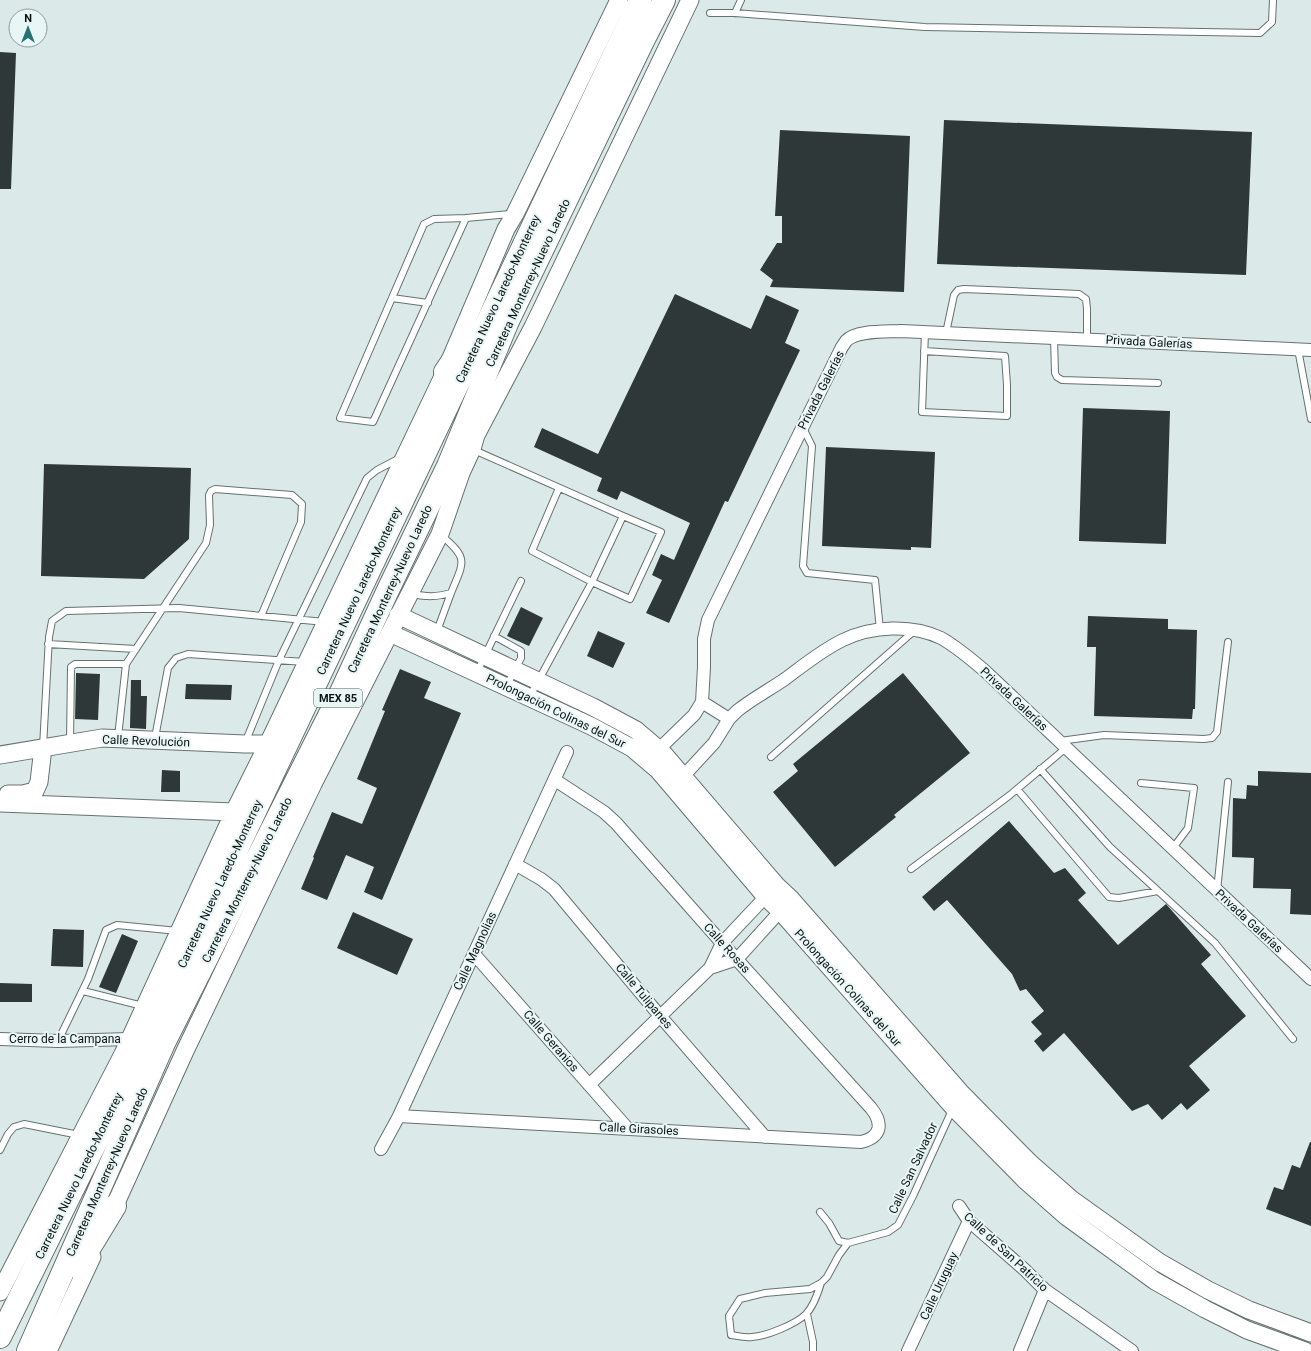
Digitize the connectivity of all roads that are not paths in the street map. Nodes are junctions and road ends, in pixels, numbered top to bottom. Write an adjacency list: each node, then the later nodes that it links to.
1 (619, 0): 9 (street)
2 (640, 0): 11 (highway, Carretera Nuevo Laredo-Monterrey / MEX 85)
3 (664, 0): 25 (highway, Carretera Monterrey-Nuevo Laredo / MEX 85)
4 (690, 0): 25 (street)
5 (741, 0): 8 (lane)
6 (1273, 0): 8 (lane)
7 (710, 12): 8 (lane)
8 (735, 13)
9 (515, 214): 10 (lane); 21 (street)
10 (466, 218): 12 (lane); 13 (lane)
11 (508, 278): 21 (highway); 116 (highway, Carretera Nuevo Laredo-Monterrey / MEX 85)
12 (392, 298): 13 (lane); 13 (lane)
13 (428, 303)
14 (925, 332): 15 (street, Privada Galerías); 20 (lane); 24 (street, Privada Galerías)
15 (946, 333): 16 (street, Privada Galerías); 17 (lane)
16 (1054, 338): 17 (street, Privada Galerías); 22 (lane)
17 (1087, 340): 18 (street, Privada Galerías)
18 (1298, 349): 19 (street, Privada Galerías); 23 (lane)
19 (1311, 350)
20 (924, 351): 20 (lane)
21 (445, 372): 26 (street)
22 (1158, 383)
23 (1311, 419)
24 (802, 427): 41 (lane); 59 (street, Privada Galerías)
25 (468, 443): 27 (street); 28 (lane); 33 (highway, Carretera Monterrey-Nuevo Laredo / MEX 85)
26 (406, 455): 39 (lane); 40 (street)
27 (461, 473): 30 (street); 33 (highway)
28 (559, 488): 29 (lane); 32 (lane)
29 (623, 516): 32 (lane); 32 (lane)
30 (440, 534): 34 (street); 35 (lane)
31 (521, 581): 45 (lane)
32 (592, 582): 55 (lane)
33 (388, 590): 57 (highway, Carretera Monterrey-Nuevo Laredo / MEX 85)
34 (410, 593): 35 (lane); 37 (street)
35 (451, 593): 44 (lane)
36 (163, 608): 38 (lane); 38 (lane); 47 (lane); 48 (lane)
37 (398, 615): 43 (street); 44 (street, Prolongación Colinas del Sur)
38 (261, 616): 39 (lane)
39 (300, 620): 40 (lane); 50 (lane)
40 (326, 622): 51 (street)
41 (880, 630): 42 (street, Privada Galerías); 60 (street, Privada Galerías)
42 (915, 630): 66 (street, Privada Galerías); 71 (lane)
43 (390, 632): 54 (street, Prolongación Colinas del Sur); 77 (street)
44 (436, 633): 49 (street, Prolongación Colinas del Sur)
45 (494, 636): 49 (lane); 53 (lane)
46 (1228, 642): 66 (lane)
47 (48, 644): 48 (lane); 67 (lane)
48 (136, 649): 52 (lane)
49 (485, 656): 53 (street, Prolongación Colinas del Sur); 54 (lane)
50 (279, 660): 51 (lane); 62 (lane); 64 (lane)
51 (307, 662): 65 (street)
52 (126, 664): 61 (lane); 63 (lane)
53 (514, 670): 55 (street, Prolongación Colinas del Sur); 56 (lane)
54 (476, 673): 56 (street, Prolongación Colinas del Sur)
55 (538, 682): 58 (lane); 70 (street, Prolongación Colinas del Sur)
56 (506, 687): 58 (street, Prolongación Colinas del Sur)
57 (341, 692): 77 (highway); 123 (highway, Carretera Monterrey-Nuevo Laredo / MEX 85)
58 (530, 698): 70 (street, Prolongación Colinas del Sur)
59 (702, 702): 60 (street); 70 (street)
60 (729, 719): 74 (street, Privada Galerías)
61 (118, 739): 62 (street, Calle Revolución); 63 (street, Calle Revolución)
62 (154, 740): 64 (street, Calle Revolución)
63 (70, 743): 67 (street, Calle Revolución)
64 (245, 744): 65 (street, Calle Revolución)
65 (268, 744): 81 (street)
66 (1062, 744): 72 (lane); 82 (street, Privada Galerías)
67 (43, 748): 69 (street, Calle Revolución); 79 (street)
68 (567, 752): 73 (street, Calle Magnolias)
69 (0, 755)
70 (654, 756): 74 (street, Prolongación Colinas del Sur)
71 (771, 757)
72 (1040, 769): 78 (lane); 86 (lane)
73 (555, 780): 83 (street, Calle Magnolias); 90 (street, Calle Rosas)
74 (678, 782): 85 (street, Prolongación Colinas del Sur)
75 (1228, 782): 87 (lane)
76 (1141, 783): 82 (lane)
77 (312, 784): 111 (street)
78 (1017, 789): 84 (lane); 86 (lane)
79 (0, 796)
80 (0, 803): 81 (street)
81 (234, 812): 89 (street)
82 (1173, 848): 87 (street, Privada Galerías)
83 (516, 864): 91 (street, Calle Magnolias); 97 (street, Calle Tulipanes)
84 (911, 868)
85 (771, 891): 88 (street, Prolongación Colinas del Sur); 90 (street)
86 (1158, 891): 99 (lane)
87 (1217, 891): 94 (street, Privada Galerías)
88 (786, 906): 92 (street); 103 (street, Prolongación Colinas del Sur)
89 (180, 931): 95 (lane); 96 (street)
90 (722, 944): 92 (street, Calle Rosas); 93 (street)
91 (474, 954): 102 (street, Calle Geranios); 104 (street, Calle Magnolias)
92 (737, 959): 93 (street); 106 (street, Calle Rosas)
93 (710, 968): 97 (street)
94 (1311, 979)
95 (83, 991): 96 (lane); 100 (lane)
96 (144, 1006): 101 (street)
97 (660, 1016): 102 (street); 108 (street, Calle Tulipanes)
98 (0, 1039): 100 (street, Cerro de la Campana)
99 (1293, 1039)
100 (58, 1041): 101 (street, Cerro de la Campana)
101 (127, 1046): 107 (street); 116 (highway)
102 (589, 1085): 105 (street, Calle Geranios)
103 (958, 1101): 115 (lane, Calle San Salvador); 121 (street, Prolongación Colinas del Sur); 129 (street, Prolongación Colinas del Sur)
104 (398, 1116): 105 (street, Calle Girasoles); 109 (street, Calle Magnolias)
105 (628, 1129): 108 (street, Calle Girasoles)
106 (877, 1134): 108 (street, Calle Girasoles)
107 (81, 1136): 110 (lane); 119 (street)
108 (765, 1137)
109 (382, 1149)
110 (0, 1150)
111 (115, 1206): 123 (highway); 124 (street)
112 (959, 1206): 114 (street, Calle de San Patricio)
113 (820, 1212): 115 (lane)
114 (969, 1221): 118 (street, Calle de San Patricio); 126 (street, Calle Uruguay)
115 (848, 1243): 117 (lane)
116 (32, 1269): 122 (highway, Carretera Nuevo Laredo-Monterrey / MEX 85)
117 (821, 1283): 120 (lane); 120 (lane)
118 (1045, 1290): 127 (street); 128 (street, Calle de San Patricio)
119 (0, 1292)
120 (807, 1314): 125 (lane)
121 (1311, 1333)
122 (0, 1337)
123 (28, 1351)
124 (48, 1351)
125 (813, 1351)
126 (908, 1351)
127 (1020, 1351)
128 (1132, 1351)
129 (1305, 1351)

